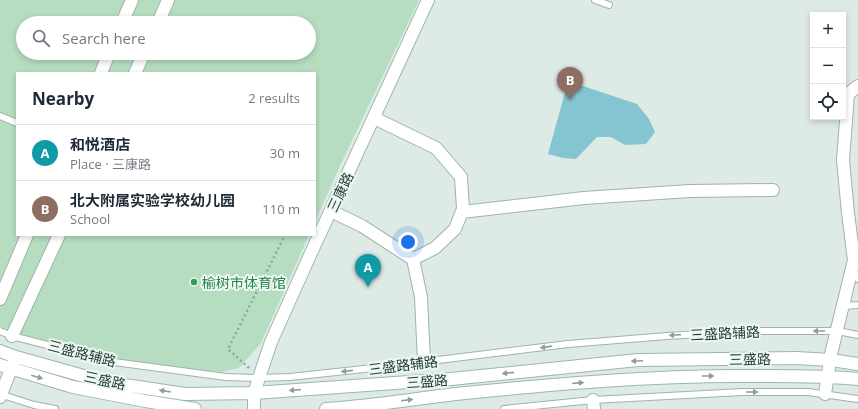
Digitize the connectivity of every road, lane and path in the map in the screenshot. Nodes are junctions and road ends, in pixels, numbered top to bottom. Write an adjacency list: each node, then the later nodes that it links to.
1 (132, 0): 6 (street)
2 (168, 0): 7 (street)
3 (428, 0): 14 (street, 三康路)
4 (594, 0): 5 (lane)
5 (608, 5)
6 (125, 16)
7 (161, 16)
8 (106, 60): 10 (street)
9 (141, 60): 11 (street)
10 (101, 72)
11 (135, 72)
12 (858, 86): 23 (street)
13 (0, 116): 15 (lane)
14 (374, 118): 17 (street, 三康路); 18 (street)
15 (16, 123)
16 (773, 190): 18 (street)
17 (330, 211): 22 (street); 38 (street, 三康路)
18 (462, 212): 22 (street)
19 (27, 236): 24 (street)
20 (59, 236): 30 (street)
21 (284, 236): 38 (path)
22 (413, 259): 34 (street)
23 (855, 274): 26 (street)
24 (0, 299)
25 (858, 305): 26 (lane)
26 (843, 306): 28 (street)
27 (0, 331): 30 (lane, 三盛路辅路)
28 (838, 331): 29 (lane, 三盛路辅路); 33 (street); 34 (lane, 三盛路辅路, one-way to 34)
29 (858, 335)
30 (12, 336): 38 (lane, 三盛路辅路)
31 (0, 351): 32 (street, 三盛路)
32 (16, 357): 36 (street); 40 (street, 三盛路, one-way to 32)
33 (830, 360): 35 (street, 三盛路); 37 (street); 40 (street, 三盛路, one-way to 40)
34 (424, 362): 38 (lane, 三盛路辅路, one-way to 38)
35 (858, 364)
36 (5, 367): 42 (street); 46 (street, one-way to 46)
37 (828, 376): 39 (street); 41 (street); 48 (street, one-way to 37)
38 (260, 378): 40 (street, 三康路)
39 (858, 380)
40 (254, 393): 47 (street, 三康路)
41 (824, 394): 43 (lane); 44 (lane, one-way to 41)
42 (0, 395): 45 (lane)
43 (858, 399)
44 (594, 404): 49 (lane)
45 (55, 409)
46 (195, 409)
47 (254, 409)
48 (326, 409)
49 (504, 409)

